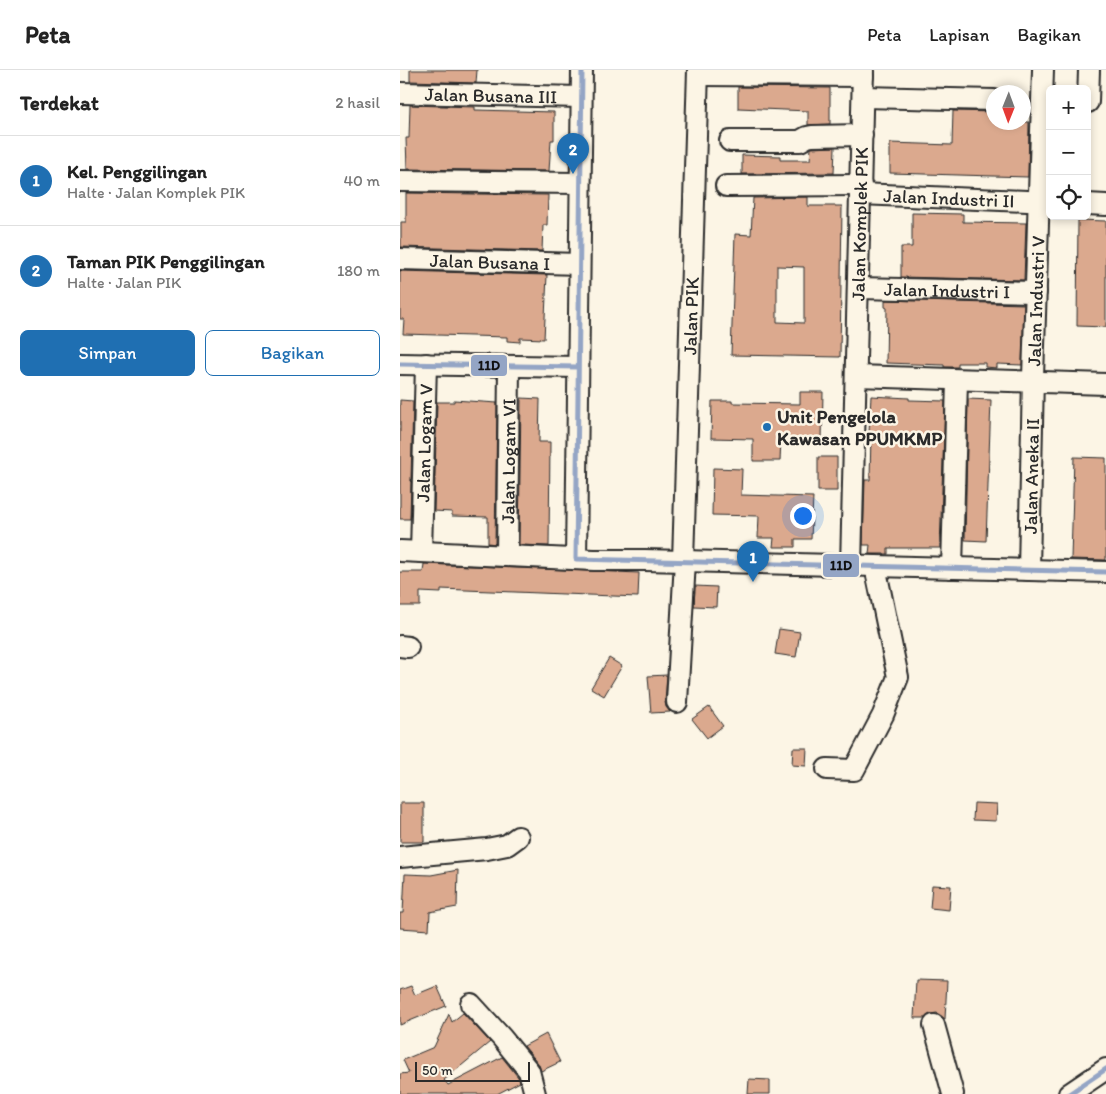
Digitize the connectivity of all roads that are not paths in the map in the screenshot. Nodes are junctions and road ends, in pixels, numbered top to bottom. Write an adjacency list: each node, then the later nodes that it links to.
1 (582, 70): 7 (street)
2 (1043, 70): 10 (street, Jalan Industri V)
3 (1089, 70): 11 (street)
4 (698, 73): 5 (street); 37 (street, Jalan PIK)
5 (863, 73): 8 (street, Jalan Komplek PIK)
6 (400, 94): 7 (street, Jalan Busana III)
7 (581, 97): 15 (street)
8 (863, 97): 9 (street); 12 (street, Jalan Komplek PIK)
9 (986, 100)
10 (1038, 101): 18 (street, Jalan Industri V)
11 (1094, 102)
12 (862, 136): 13 (street); 17 (street, Jalan Komplek PIK)
13 (730, 141)
14 (400, 181): 15 (street)
15 (580, 183): 22 (street)
16 (726, 186): 17 (street, Jalan Industri II)
17 (860, 190): 18 (street, Jalan Industri II); 23 (street, Jalan Komplek PIK)
18 (1044, 202): 24 (street, Jalan Industri V)
19 (1091, 204): 20 (street)
20 (1106, 205)
21 (400, 259): 22 (street, Jalan Busana I)
22 (580, 264): 28 (street)
23 (858, 288): 24 (street, Jalan Industri I); 29 (street, Jalan Komplek PIK)
24 (1036, 292): 31 (street, Jalan Industri V)
25 (400, 364): 26 (street)
26 (426, 364): 27 (street); 34 (street, Jalan Logam V)
27 (509, 366): 28 (street); 35 (street, Jalan Logam VI)
28 (578, 367): 36 (street)
29 (856, 376): 30 (street); 38 (street, Jalan Komplek PIK)
30 (957, 380): 31 (street); 40 (street)
31 (1033, 382): 32 (street); 41 (street, Jalan Aneka II)
32 (1106, 384)
33 (400, 551): 34 (street)
34 (421, 552): 35 (street)
35 (507, 556): 36 (street)
36 (585, 560): 37 (street)
37 (684, 561): 38 (street); 43 (street, Jalan PIK)
38 (851, 566): 39 (street)
39 (875, 566): 40 (street); 44 (street)
40 (952, 568): 41 (street)
41 (1029, 570): 42 (street)
42 (1106, 572)
43 (677, 702)
44 (827, 769)
45 (518, 837): 46 (street)
46 (400, 857)
47 (471, 1004): 50 (street)
48 (934, 1025): 51 (street)
49 (1106, 1069): 52 (street)
50 (534, 1094)
51 (953, 1094)
52 (1070, 1094)

